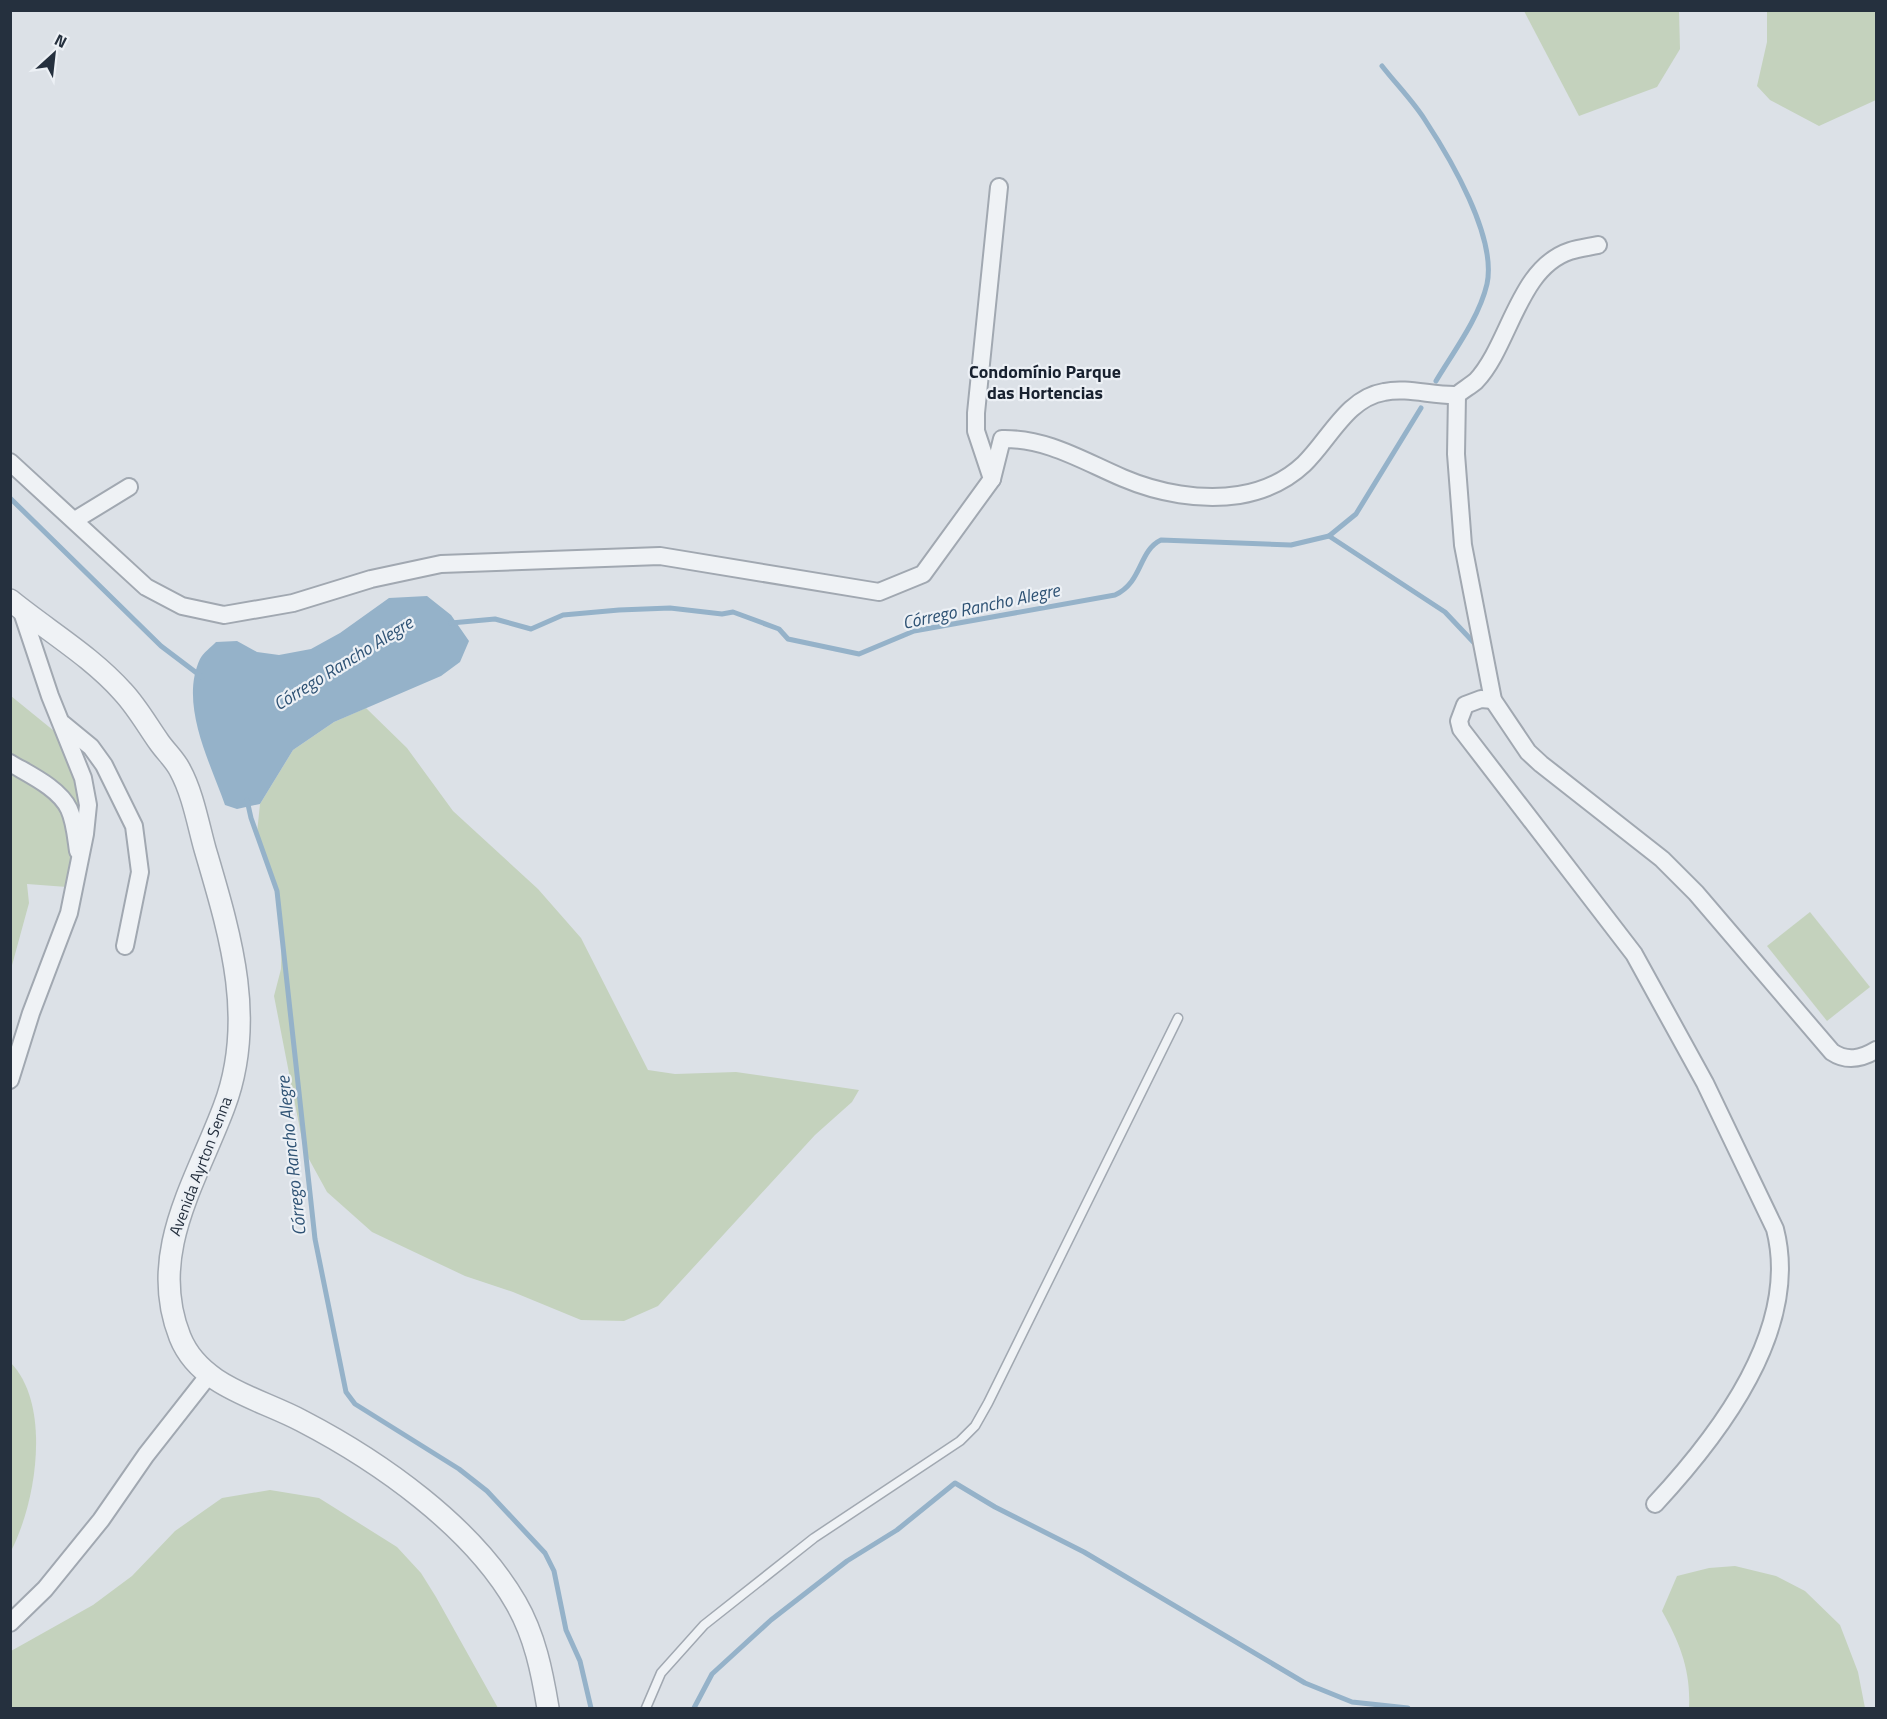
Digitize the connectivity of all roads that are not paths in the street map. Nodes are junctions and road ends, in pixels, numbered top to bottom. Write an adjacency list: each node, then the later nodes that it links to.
1 (999, 187): 5 (street)
2 (1598, 245): 3 (street)
3 (1457, 395): 5 (street); 9 (street)
4 (10, 462): 7 (street)
5 (992, 479): 7 (street)
6 (129, 487): 7 (street)
7 (75, 520)
8 (16, 604): 10 (street); 17 (street, Avenida Ayrton Senna)
9 (1493, 700): 15 (street); 18 (street)
10 (62, 723): 12 (street); 13 (street)
11 (10, 763): 12 (street)
12 (79, 856): 16 (street)
13 (125, 946)
14 (1179, 1018): 21 (lane)
15 (1876, 1050)
16 (10, 1080)
17 (208, 1376): 19 (street); 20 (street, Avenida Ayrton Senna)
18 (1654, 1504)
19 (10, 1623)
20 (549, 1708)
21 (646, 1708)

